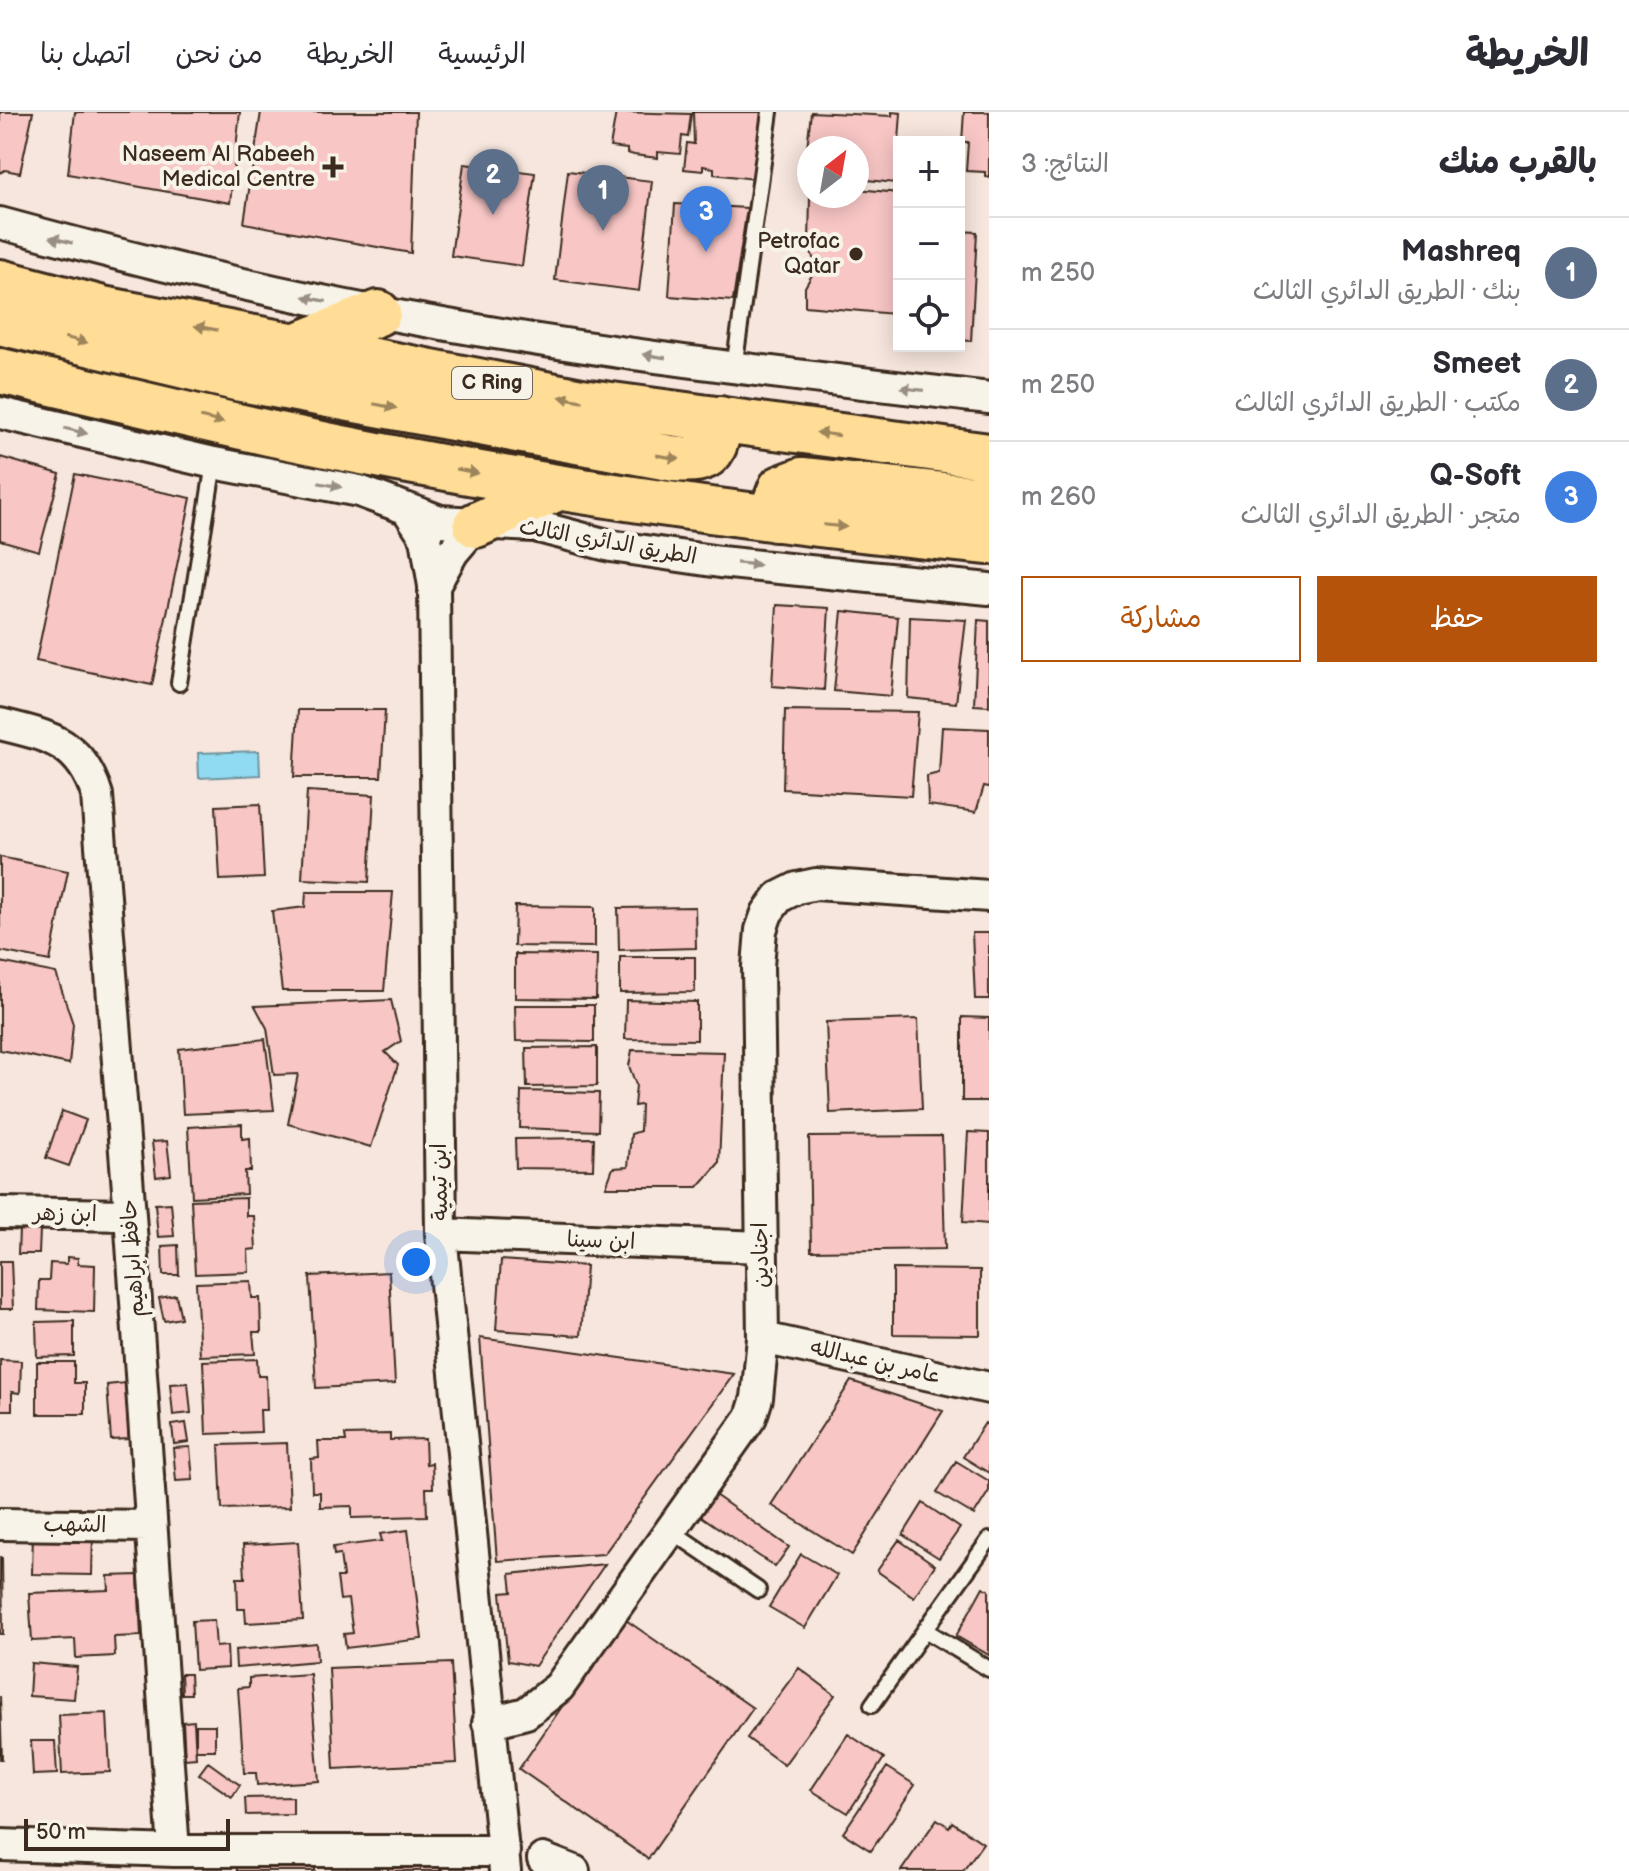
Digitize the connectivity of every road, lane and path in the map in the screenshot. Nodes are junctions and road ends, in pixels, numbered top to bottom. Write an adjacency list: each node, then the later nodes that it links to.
1 (770, 112): 7 (lane)
2 (0, 223): 4 (street, one-way to 2)
3 (0, 282): 6 (highway, C Ring, one-way to 3)
4 (378, 313): 6 (highway); 7 (street, one-way to 4)
5 (0, 322): 11 (highway, one-way to 11)
6 (298, 345): 11 (highway, C Ring, one-way to 6)
7 (734, 369): 9 (street, one-way to 7)
8 (0, 371): 14 (highway, الطريق الدائري الثالث, one-way to 14)
9 (989, 398)
10 (0, 413): 13 (street, الطريق الدائري الثالث, one-way to 13)
11 (720, 419): 12 (highway, C Ring, one-way to 11)
12 (989, 456)
13 (214, 463): 16 (street, الطريق الدائري الثالث, one-way to 16); 22 (lane)
14 (558, 488): 17 (highway, الطريق الدائري الثالث); 18 (highway)
15 (989, 500): 17 (highway)
16 (407, 509): 18 (street, الطريق الدائري الثالث); 20 (street, ابن تيمية)
17 (775, 519): 19 (highway, الطريق الدائري الثالث, one-way to 19)
18 (476, 525): 20 (street); 21 (street, الطريق الدائري الثالث, one-way to 21)
19 (989, 542)
20 (434, 586): 27 (street, ابن تيمية)
21 (989, 589)
22 (179, 683)
23 (0, 724): 26 (street, حافظ ابراهيم)
24 (989, 896): 28 (street, اجنادين)
25 (0, 1213): 26 (street, ابن زهر)
26 (130, 1215): 32 (street, حافظ ابراهيم)
27 (441, 1234): 28 (street, ابن سينا); 39 (street, ابن تيمية)
28 (761, 1247): 29 (street, اجنادين)
29 (763, 1338): 30 (street, عامر بن عبدالله); 33 (street, اجنادين)
30 (989, 1388)
31 (0, 1524): 32 (street, الشهب)
32 (150, 1526): 41 (street, حافظ ابراهيم)
33 (670, 1530): 35 (lane); 39 (street, اجنادين)
34 (989, 1540): 36 (lane)
35 (758, 1590)
36 (925, 1630): 37 (lane); 38 (lane)
37 (989, 1669)
38 (872, 1705)
39 (488, 1723): 43 (street, ابن تيمية)
40 (0, 1845): 41 (street)
41 (174, 1851): 43 (street)
42 (543, 1859): 44 (street)
43 (505, 1861)
44 (574, 1871)

